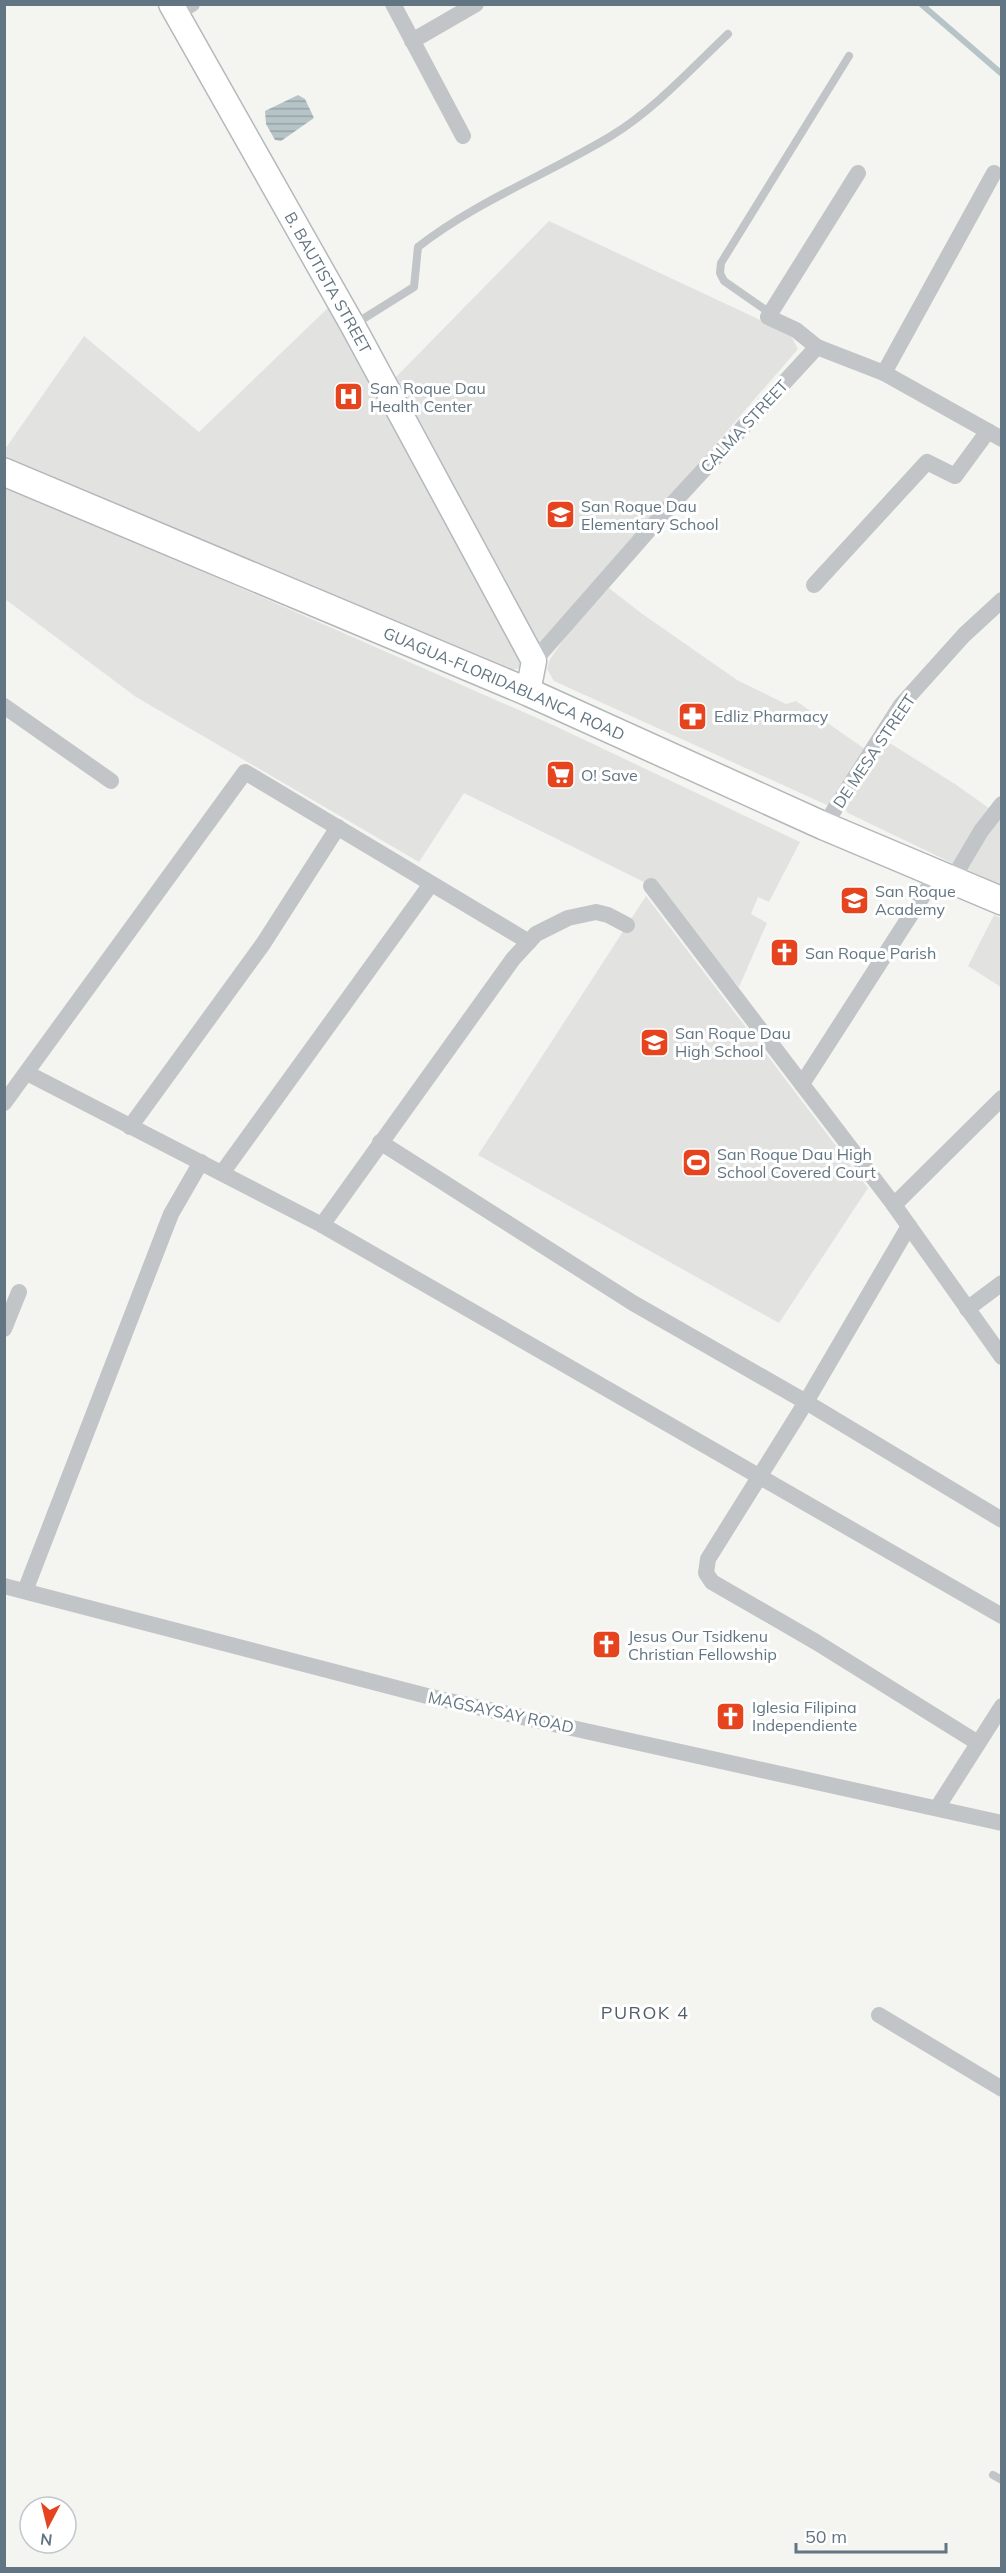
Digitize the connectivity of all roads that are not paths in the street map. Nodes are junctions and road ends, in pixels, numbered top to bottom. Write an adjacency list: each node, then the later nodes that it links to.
1 (393, 4): 5 (street)
2 (476, 4): 5 (street)
3 (180, 7): 11 (street, B. BAUTISTA STREET)
4 (728, 34): 11 (lane)
5 (411, 41): 7 (street)
6 (849, 56): 10 (lane)
7 (464, 136)
8 (858, 173): 10 (street)
9 (994, 173): 13 (street)
10 (771, 313): 12 (street)
11 (353, 326): 18 (street, B. BAUTISTA STREET)
12 (817, 346): 13 (street); 18 (street, CALMA STREET)
13 (884, 373): 14 (street)
14 (995, 435): 16 (street)
15 (4, 472): 19 (main road, GUAGUA-FLORIDABLANCA ROAD)
16 (814, 585)
17 (1002, 600): 23 (street, DE MESA STREET)
18 (534, 661): 19 (street)
19 (528, 692): 23 (main road, GUAGUA-FLORIDABLANCA ROAD)
20 (4, 706): 21 (street)
21 (111, 781)
22 (1002, 804): 25 (street)
23 (824, 826): 25 (main road, GUAGUA-FLORIDABLANCA ROAD)
24 (338, 827): 26 (street); 31 (street); 35 (street)
25 (944, 877): 28 (main road, GUAGUA-FLORIDABLANCA ROAD); 32 (street)
26 (431, 884): 30 (street); 38 (street)
27 (651, 886): 32 (street)
28 (1002, 901)
29 (627, 925): 30 (street)
30 (529, 942): 36 (street)
31 (27, 1073): 34 (street); 35 (street)
32 (802, 1084): 39 (street)
33 (1002, 1098): 39 (street)
34 (4, 1103)
35 (130, 1127): 37 (street)
36 (380, 1142): 40 (street); 47 (street)
37 (201, 1162): 38 (street); 51 (street)
38 (222, 1173): 40 (street)
39 (894, 1205): 41 (street)
40 (322, 1225): 48 (street)
41 (909, 1226): 44 (street); 47 (street)
42 (1002, 1283): 44 (street)
43 (19, 1292): 45 (street)
44 (968, 1309): 46 (street)
45 (4, 1329)
46 (1002, 1357)
47 (806, 1402): 48 (street); 49 (street)
48 (759, 1478): 52 (street); 54 (street)
49 (1002, 1520)
50 (4, 1586): 51 (street, MAGSAYSAY ROAD)
51 (25, 1591): 55 (street, MAGSAYSAY ROAD)
52 (1002, 1616)
53 (1002, 1706): 54 (street)
54 (978, 1743): 55 (street)
55 (937, 1808): 56 (street, MAGSAYSAY ROAD)
56 (1002, 1823)
57 (879, 2015): 58 (street)
58 (1002, 2090)
59 (993, 2475): 60 (lane)
60 (1002, 2480)

